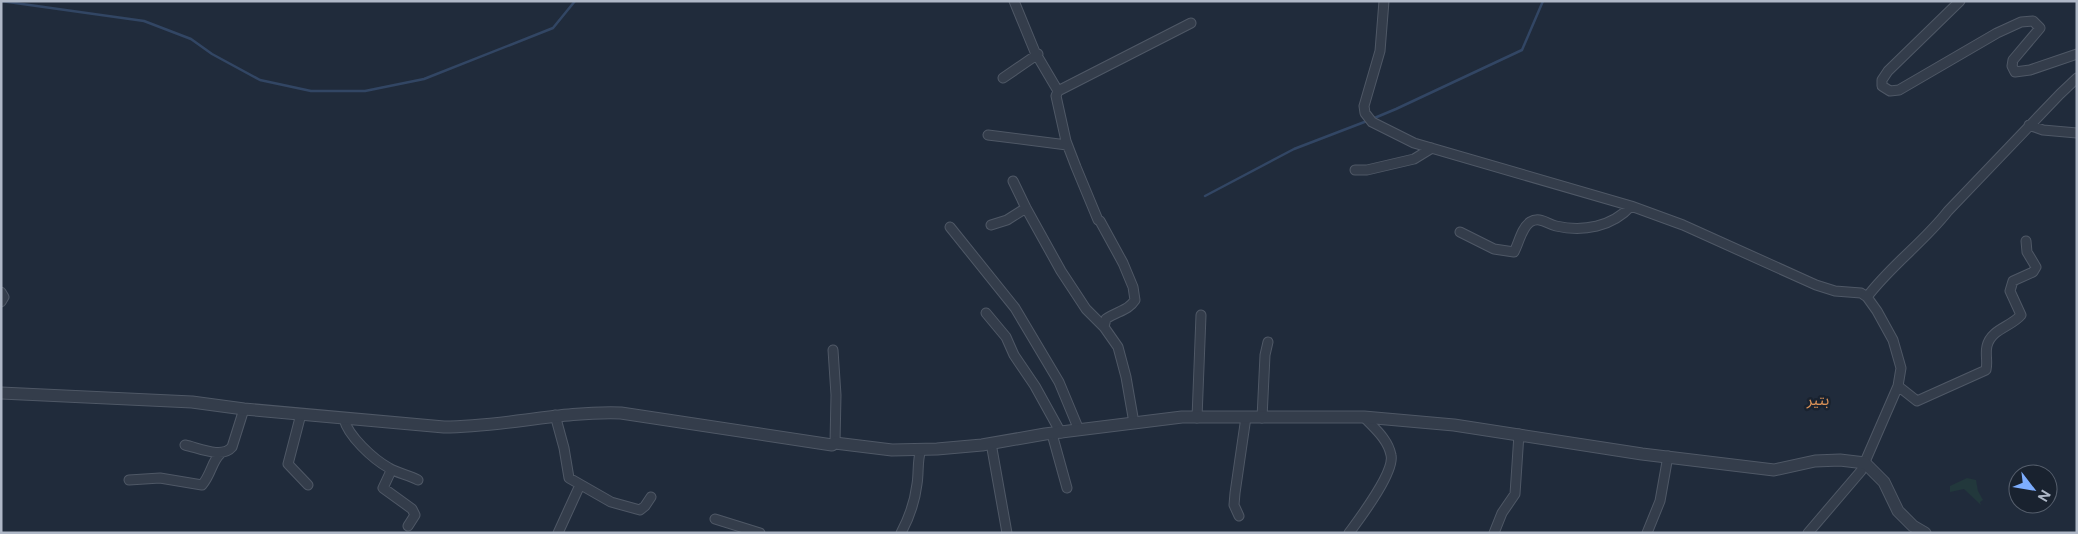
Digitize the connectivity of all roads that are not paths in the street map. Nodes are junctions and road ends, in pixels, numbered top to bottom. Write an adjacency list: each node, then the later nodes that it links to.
1 (1014, 1): 5 (street)
2 (1384, 1): 14 (street)
3 (1960, 1): 6 (street)
4 (1191, 23): 9 (street)
5 (1038, 54): 7 (street); 9 (street)
6 (2077, 54)
7 (1003, 78)
8 (2077, 78): 10 (street)
9 (1058, 91): 13 (street)
10 (2029, 125): 11 (street); 24 (street)
11 (2077, 133)
12 (988, 135): 13 (street)
13 (1067, 145): 28 (street)
14 (1432, 148): 15 (street); 17 (street)
15 (1355, 170)
16 (1013, 180): 18 (street)
17 (1630, 206): 21 (street); 24 (street)
18 (1026, 208): 19 (street); 28 (street)
19 (991, 225)
20 (950, 227): 42 (street)
21 (1460, 232)
22 (2026, 241): 31 (street)
23 (1, 292): 25 (street)
24 (1867, 297): 31 (street)
25 (1, 302)
26 (986, 313): 43 (street)
27 (1201, 315): 38 (street)
28 (1104, 327): 41 (street)
29 (1268, 342): 39 (street)
30 (833, 350): 45 (street)
31 (1898, 386): 51 (street)
32 (1, 393): 33 (street)
33 (244, 409): 34 (street); 49 (street)
34 (301, 414): 40 (street); 55 (street)
35 (554, 415): 40 (street); 45 (street); 56 (street)
36 (1246, 417): 38 (street); 39 (street); 59 (street)
37 (1364, 417): 39 (street); 44 (street); 66 (street)
38 (1197, 418): 41 (street)
39 (1262, 418)
40 (344, 419): 52 (street)
41 (1134, 423): 42 (street)
42 (1079, 430): 43 (street)
43 (1057, 433): 46 (street); 57 (street)
44 (1519, 434): 50 (street); 67 (street)
45 (835, 443): 48 (street)
46 (991, 443): 48 (street); 65 (street)
47 (185, 446): 49 (street)
48 (921, 449): 64 (street)
49 (220, 454): 53 (street)
50 (1668, 456): 51 (street); 68 (street)
51 (1865, 463): 69 (street); 70 (street)
52 (390, 469): 54 (street); 61 (street)
53 (129, 480)
54 (418, 480)
55 (308, 485)
56 (580, 485): 58 (street); 62 (street)
57 (1067, 488)
58 (651, 497)
59 (1239, 516)
60 (715, 519): 63 (street)
61 (408, 526)
62 (558, 533)
63 (760, 533)
64 (901, 533)
65 (1007, 533)
66 (1349, 533)
67 (1494, 533)
68 (1647, 533)
69 (1808, 533)
70 (1925, 533)

